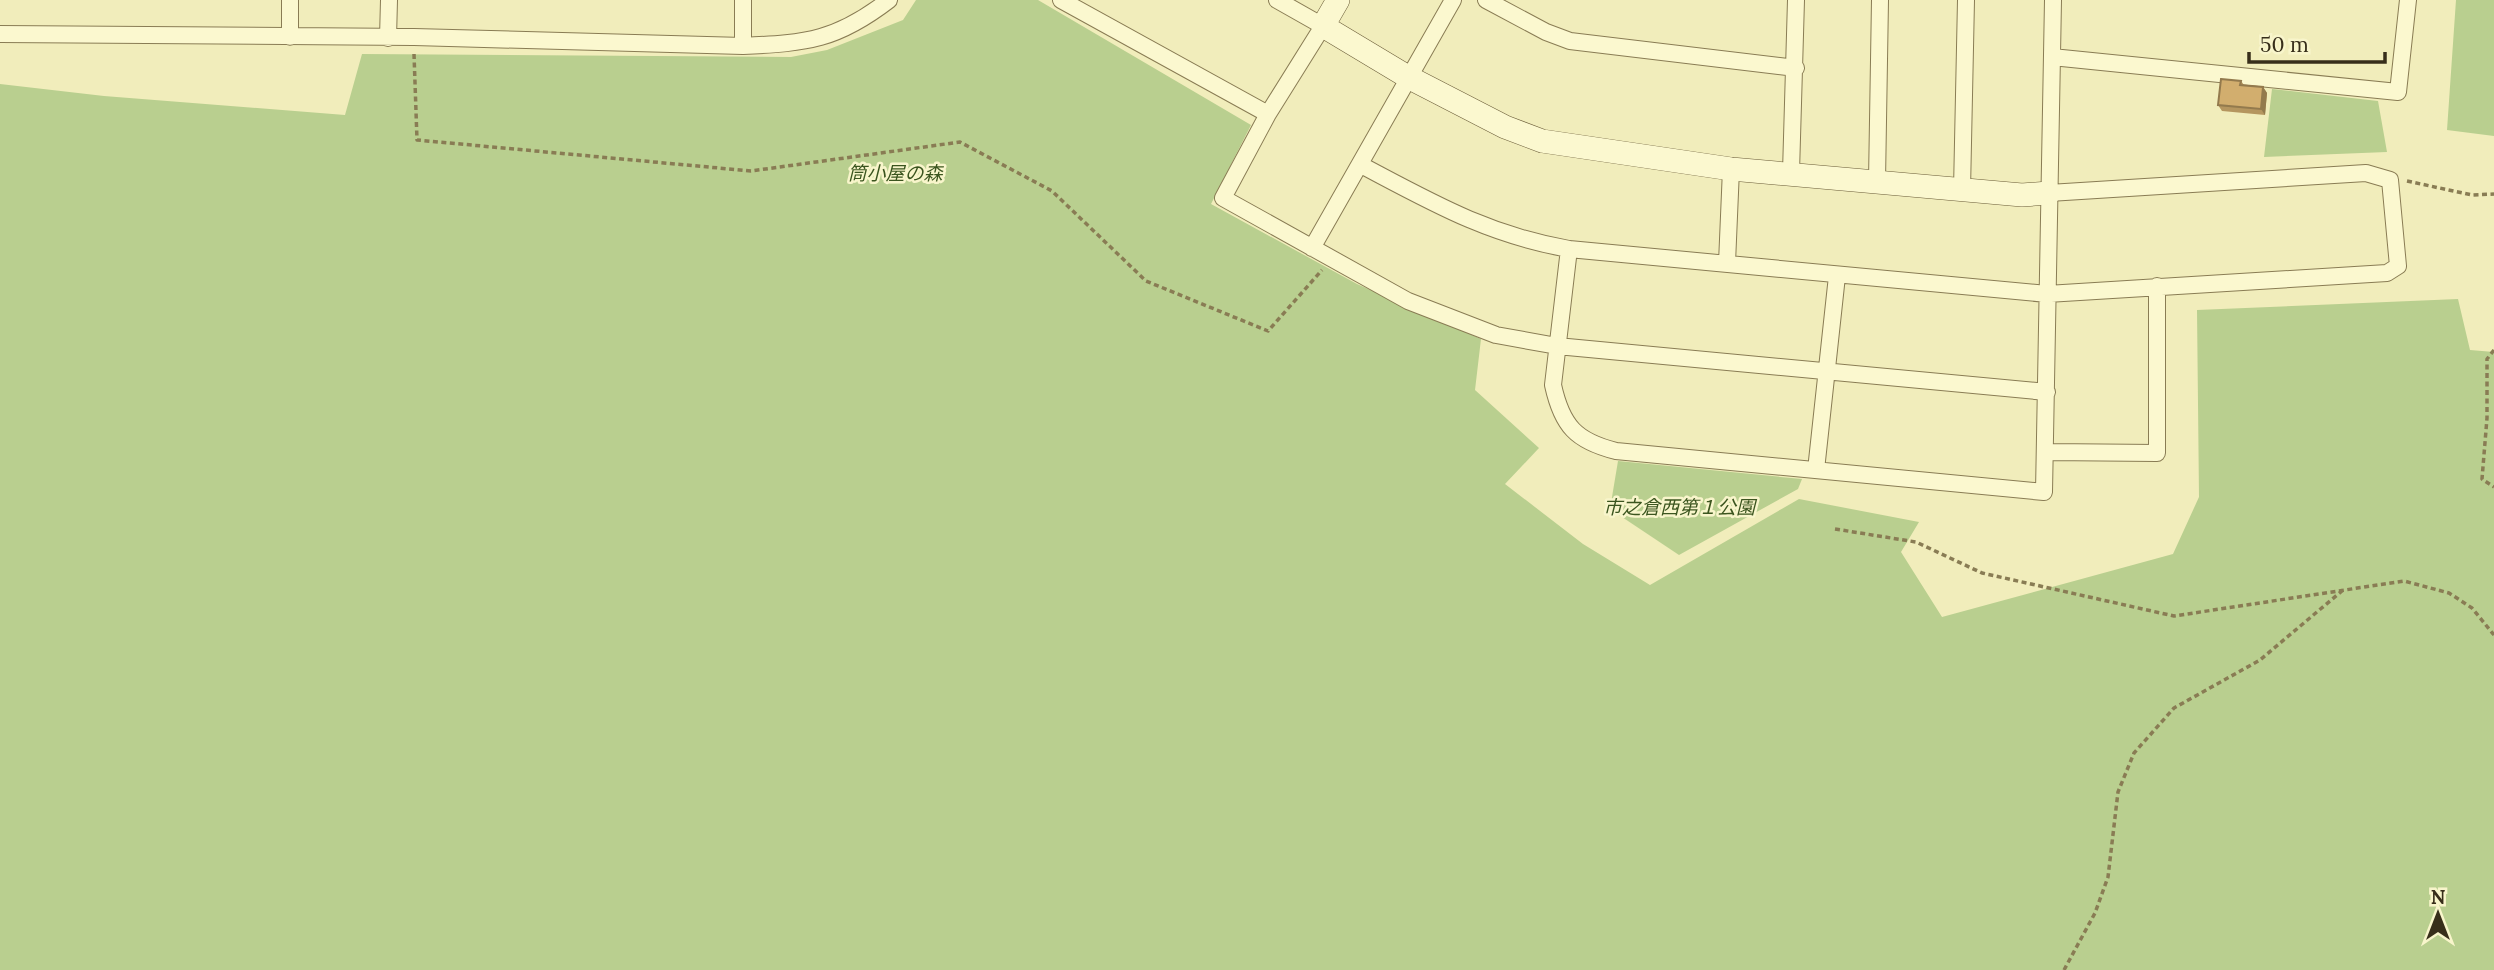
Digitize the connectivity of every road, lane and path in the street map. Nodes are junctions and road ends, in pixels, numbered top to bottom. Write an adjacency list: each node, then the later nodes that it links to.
1 (290, 0): 17 (street)
2 (389, 0): 19 (street)
3 (743, 0): 20 (street)
4 (889, 0): 20 (street)
5 (1061, 0): 24 (street)
6 (1277, 0): 15 (street)
7 (1338, 0): 15 (street)
8 (1453, 0): 23 (street)
9 (1486, 0): 22 (street)
10 (1796, 0): 22 (street)
11 (1881, 0): 29 (street)
12 (1966, 0): 30 (street)
13 (2053, 0): 21 (street)
14 (2408, 0): 21 (street)
15 (1323, 26): 23 (street); 24 (street)
16 (0, 34): 17 (street)
17 (290, 37): 19 (street)
18 (414, 37): 19 (street); 20 (street); 35 (path)
19 (388, 38)
20 (744, 46)
21 (2052, 57): 31 (street)
22 (1796, 68): 27 (street)
23 (1408, 77): 25 (street); 26 (street)
24 (1268, 114): 33 (street)
25 (1361, 165): 33 (street); 34 (street)
26 (1731, 169): 27 (street); 36 (street)
27 (1791, 172): 29 (street)
28 (2390, 180): 31 (street); 32 (path); 38 (street)
29 (1877, 181): 30 (street)
30 (1962, 190): 31 (street)
31 (2049, 193): 39 (street)
32 (2494, 194)
33 (1312, 248): 35 (street)
34 (1569, 250): 36 (street); 40 (street)
35 (1332, 259): 40 (street)
36 (1727, 263): 37 (street)
37 (1836, 276): 39 (street); 42 (street)
38 (2157, 286): 39 (street); 44 (street)
39 (2047, 294): 43 (street)
40 (1557, 346): 42 (street); 45 (street)
41 (2494, 350): 46 (path)
42 (1828, 373): 43 (street); 45 (street)
43 (2047, 392): 44 (street)
44 (2047, 453): 45 (street)
45 (1816, 470)
46 (2494, 487)
47 (1835, 528): 48 (path)
48 (2344, 589): 49 (path); 50 (path)
49 (2494, 635)
50 (2064, 970)

